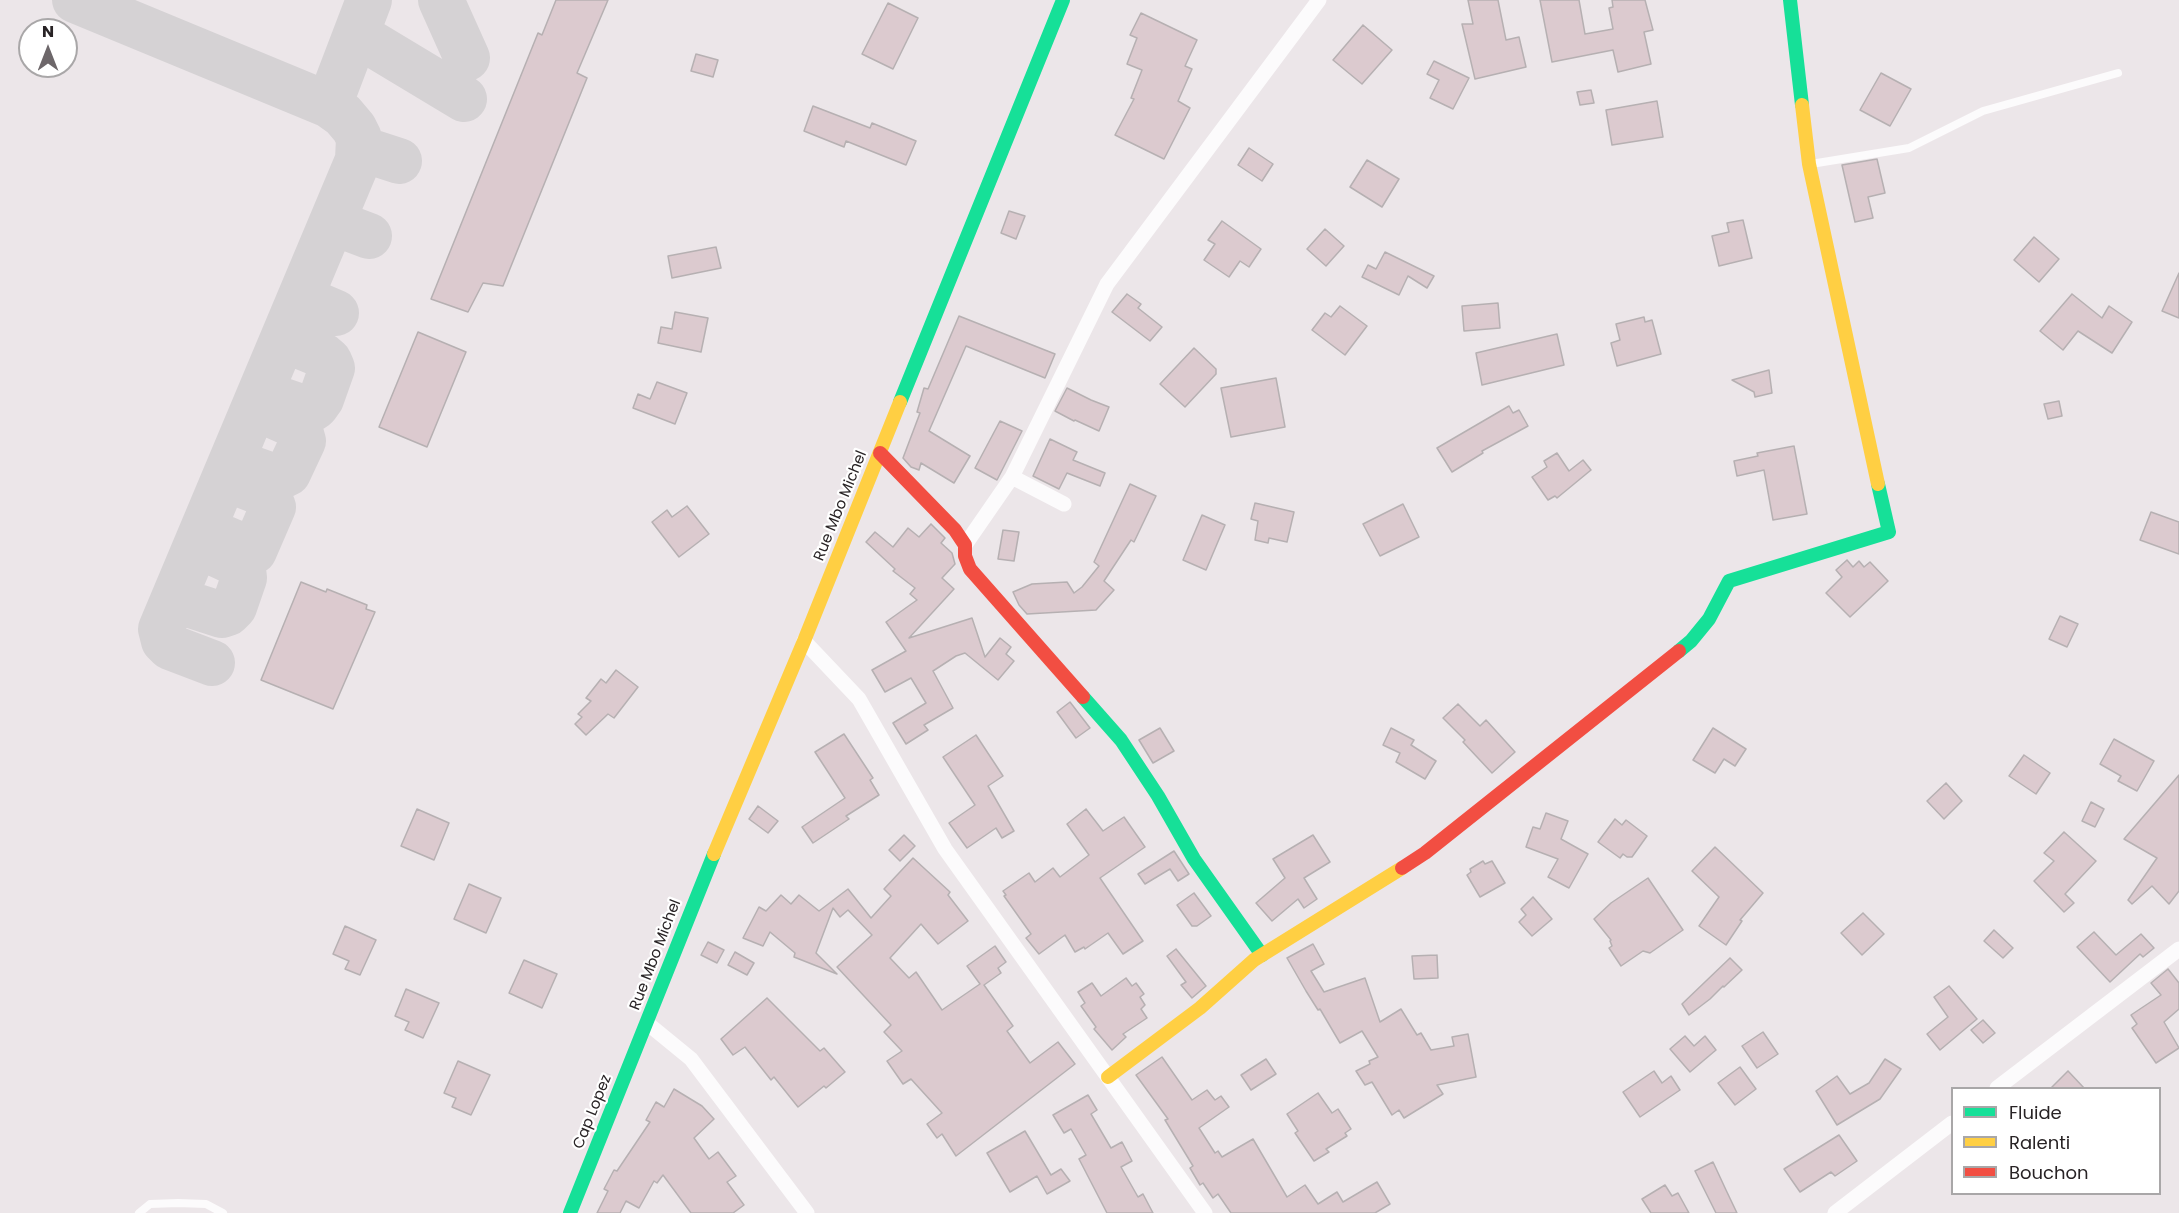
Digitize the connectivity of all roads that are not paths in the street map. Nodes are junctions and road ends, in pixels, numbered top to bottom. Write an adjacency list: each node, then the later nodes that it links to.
1 (1063, 0): 6 (street, Rue Mbo Michel)
2 (1319, 0): 7 (street)
3 (1790, 0): 5 (street)
4 (2118, 73): 5 (lane)
5 (1809, 164): 12 (street)
6 (880, 453): 9 (street); 10 (street, Rue Mbo Michel)
7 (1012, 477): 8 (street); 9 (street)
8 (1064, 504)
9 (965, 545): 12 (street)
10 (804, 641): 13 (street, Rue Mbo Michel); 14 (street)
11 (2179, 949): 15 (street)
12 (1262, 955): 14 (street)
13 (647, 1023): 19 (street, Cap Lopez); 20 (street)
14 (1108, 1077): 21 (street)
15 (2000, 1087)
16 (1951, 1125): 22 (street)
17 (139, 1213): 18 (lane)
18 (223, 1213)
19 (570, 1213)
20 (807, 1213)
21 (1205, 1213)
22 (1835, 1213)

